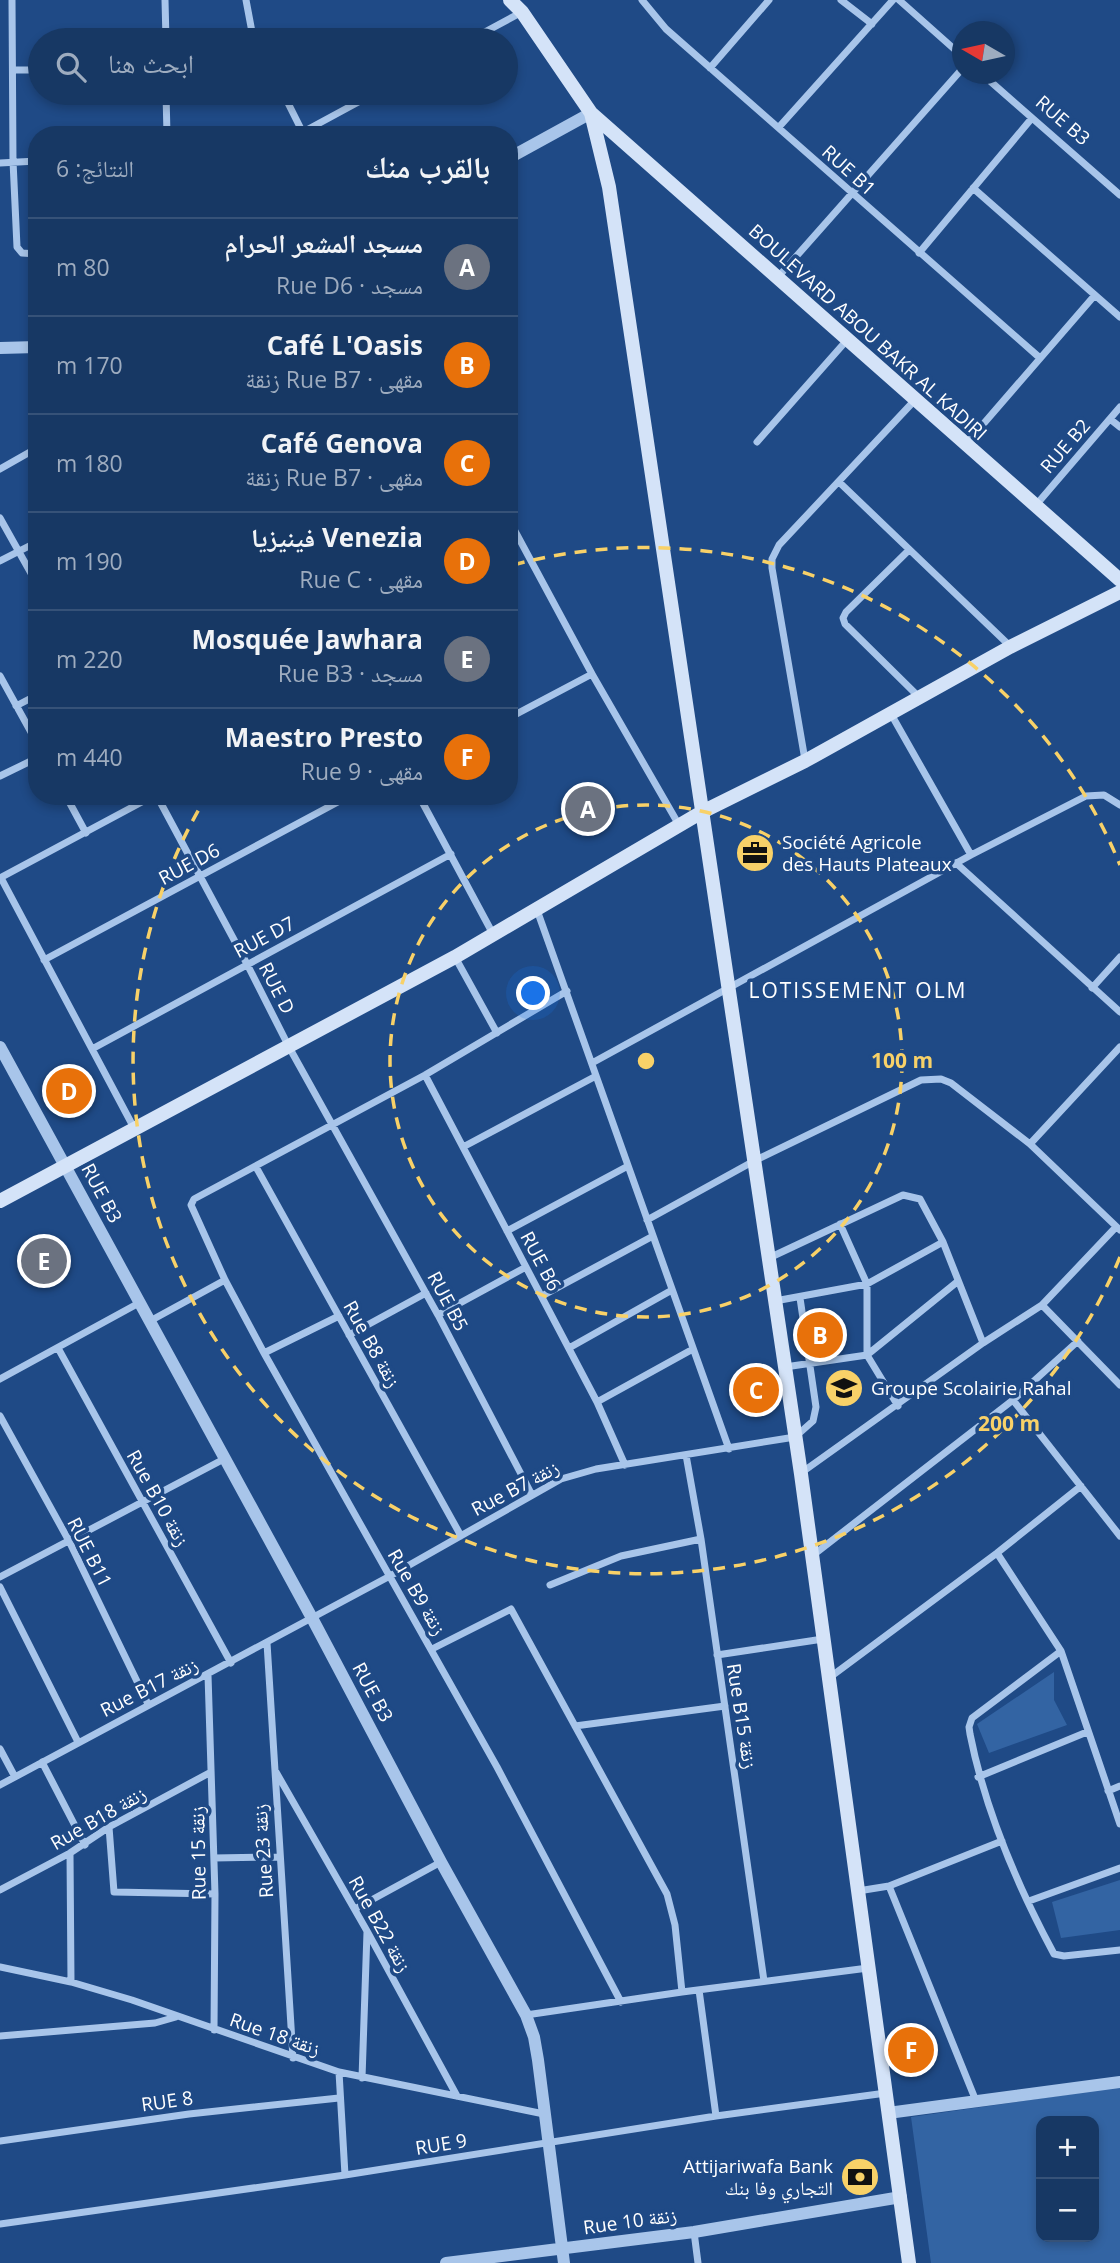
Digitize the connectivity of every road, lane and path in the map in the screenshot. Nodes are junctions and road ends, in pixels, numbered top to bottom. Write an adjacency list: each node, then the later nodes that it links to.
1 (12, 0): 18 (street)
2 (165, 0): 13 (street)
3 (246, 0): 14 (street)
4 (510, 0): 11 (main road)
5 (653, 0): 10 (street)
6 (769, 0): 17 (street)
7 (841, 0): 12 (street)
8 (892, 0): 12 (street)
9 (899, 0): 16 (street)
10 (644, 4): 17 (street, RUE B1)
11 (522, 12): 15 (street); 25 (main road)
12 (872, 24): 30 (street)
13 (166, 28)
14 (251, 28)
15 (492, 28)
16 (952, 48)
17 (710, 68): 30 (street, RUE B1)
18 (13, 70): 19 (street); 32 (street)
19 (28, 70)
20 (952, 80): 36 (street)
21 (993, 84): 26 (street, RUE B3)
22 (166, 105): 27 (street)
23 (289, 105): 28 (street)
24 (354, 105): 29 (street)
25 (591, 113): 31 (street); 40 (main road, BOULEVARD ABOU BAKR AL KADIRI); 84 (main road)
26 (1032, 118): 35 (street); 37 (street, RUE B3)
27 (167, 126)
28 (300, 126)
29 (318, 126)
30 (779, 127): 36 (street, RUE B1)
31 (518, 153)
32 (13, 161): 33 (street); 34 (street); 38 (street)
33 (28, 161)
34 (0, 163)
35 (973, 188): 39 (street); 41 (street)
36 (852, 194): 39 (street, RUE B1); 40 (street)
37 (1120, 195)
38 (28, 253)
39 (919, 253): 46 (street, RUE B1)
40 (778, 278): 43 (main road, BOULEVARD ABOU BAKR AL KADIRI)
41 (1095, 295): 42 (street); 46 (street)
42 (1120, 317)
43 (847, 340): 47 (main road, BOULEVARD ABOU BAKR AL KADIRI); 51 (street)
44 (28, 347): 45 (street)
45 (0, 348)
46 (1040, 358): 52 (street)
47 (915, 400): 52 (main road, BOULEVARD ABOU BAKR AL KADIRI); 55 (street)
48 (1120, 407): 49 (street, RUE B2)
49 (1110, 419): 50 (street); 56 (street, RUE B2)
50 (1120, 427)
51 (757, 442)
52 (966, 444): 56 (main road, BOULEVARD ABOU BAKR AL KADIRI)
53 (28, 453): 54 (street)
54 (0, 469)
55 (839, 482): 60 (street); 75 (street)
56 (1035, 506): 64 (main road, BOULEVARD ABOU BAKR AL KADIRI)
57 (0, 518): 61 (street)
58 (518, 536): 67 (street)
59 (28, 546): 61 (street)
60 (909, 550): 66 (street); 69 (street)
61 (18, 551): 62 (street); 63 (street)
62 (0, 561)
63 (28, 568)
64 (1120, 580)
65 (1120, 592): 66 (main road)
66 (1010, 647): 69 (main road)
67 (593, 674): 72 (street); 85 (street)
68 (0, 676): 71 (street)
69 (919, 697): 73 (main road)
70 (28, 700): 71 (street)
71 (16, 706): 74 (street)
72 (518, 713)
73 (891, 714): 75 (main road); 88 (street)
74 (28, 727)
75 (805, 761): 84 (main road)
76 (28, 762): 77 (street)
77 (0, 776)
78 (71, 805): 86 (street)
79 (138, 805): 86 (street)
80 (160, 805): 90 (street, RUE D)
81 (332, 805): 90 (street, RUE D6)
82 (424, 805): 87 (street)
83 (1120, 805): 88 (street)
84 (702, 812): 85 (main road); 98 (main road)
85 (679, 825): 92 (main road)
86 (86, 833): 91 (street)
87 (451, 854): 93 (street); 97 (street, RUE D7)
88 (971, 855): 89 (street)
89 (956, 863): 98 (street); 99 (street)
90 (199, 876): 96 (street, RUE D6); 97 (street, RUE D)
91 (0, 878): 96 (street)
92 (537, 910): 93 (main road); 100 (street)
93 (494, 935): 94 (main road)
94 (455, 957): 102 (street); 104 (main road)
95 (1120, 957): 99 (street)
96 (44, 961): 106 (street)
97 (247, 964): 104 (street, RUE D); 106 (street, RUE D7)
98 (729, 988): 107 (street); 114 (main road)
99 (1092, 988): 101 (street)
100 (566, 991): 102 (street); 107 (street)
101 (1120, 1012)
102 (497, 1033): 108 (street)
103 (0, 1047): 115 (street, RUE B3)
104 (289, 1047): 110 (street, RUE B5); 111 (main road)
105 (1120, 1047): 112 (street)
106 (92, 1049): 111 (street)
107 (592, 1063): 109 (street)
108 (425, 1075): 110 (street); 113 (street, RUE B6)
109 (596, 1076): 113 (street); 116 (street)
110 (333, 1123): 117 (street); 131 (street, RUE B5)
111 (134, 1128): 115 (main road)
112 (1030, 1144): 114 (street); 121 (street)
113 (463, 1147): 122 (street, RUE B6)
114 (754, 1161): 119 (street); 125 (main road)
115 (65, 1166): 118 (main road); 135 (street, RUE B3)
116 (628, 1166): 119 (street); 122 (street)
117 (256, 1167): 127 (street, Rue B9 زنقة); 138 (street, Rue B8 زنقة)
118 (0, 1201)
119 (647, 1220): 123 (street)
120 (840, 1224): 124 (street); 125 (street); 129 (street)
121 (1118, 1229): 136 (street)
122 (507, 1231): 126 (street, RUE B6)
123 (653, 1236): 130 (street); 132 (street)
124 (943, 1242): 128 (street); 129 (street)
125 (769, 1258): 134 (main road)
126 (526, 1267): 132 (street, RUE B6); 137 (street)
127 (225, 1280): 139 (street); 146 (street, Rue B9 زنقة)
128 (957, 1282): 142 (street); 147 (street)
129 (867, 1284): 133 (street); 147 (street)
130 (672, 1290): 144 (street); 145 (street)
131 (426, 1293): 137 (street, RUE B5); 140 (street)
132 (542, 1296): 144 (street, RUE B6)
133 (800, 1298): 134 (street); 148 (street)
134 (775, 1301): 149 (main road)
135 (139, 1303): 139 (street, RUE B3); 143 (street)
136 (1042, 1305): 141 (street); 142 (street)
137 (438, 1315): 163 (street, RUE B5)
138 (339, 1316): 140 (street, Rue B8 زنقة); 146 (street)
139 (150, 1321): 159 (street, RUE B3)
140 (349, 1335): 165 (street, Rue B8 زنقة)
141 (1078, 1341): 151 (street); 152 (street)
142 (983, 1343): 154 (street)
143 (58, 1348): 150 (street); 164 (street, Rue B10 زنقة)
144 (569, 1348): 153 (street, RUE B6)
145 (693, 1349): 153 (street); 157 (street)
146 (264, 1353): 171 (street, Rue B9 زنقة)
147 (867, 1354): 148 (street); 154 (street)
148 (810, 1363): 149 (street); 156 (street)
149 (785, 1367): 156 (main road)
150 (0, 1379)
151 (1120, 1385)
152 (1013, 1401): 162 (street); 170 (street)
153 (597, 1402): 160 (street, RUE B6)
154 (898, 1406): 161 (street)
155 (0, 1416): 168 (street, RUE B11)
156 (795, 1437): 157 (street, Rue B7 زنقة); 161 (main road)
157 (729, 1449): 158 (street, Rue B7 زنقة)
158 (686, 1455): 160 (street, Rue B7 زنقة); 167 (street, Rue B15 زنقة)
159 (224, 1459): 164 (street); 175 (street, RUE B3)
160 (625, 1465): 163 (street, Rue B7 زنقة)
161 (801, 1474): 170 (main road)
162 (1081, 1486): 166 (street); 169 (street)
163 (531, 1496): 165 (street, Rue B7 زنقة)
164 (142, 1501): 168 (street); 181 (street, Rue B10 زنقة)
165 (461, 1536): 171 (street, Rue B7 زنقة)
166 (1120, 1536)
167 (701, 1539): 173 (street); 180 (street, Rue B15 زنقة)
168 (69, 1541): 172 (street); 184 (street, RUE B11)
169 (997, 1553): 179 (street); 183 (street)
170 (812, 1556): 176 (main road)
171 (390, 1576): 175 (street, Rue B7 زنقة); 178 (street, Rue B9 زنقة)
172 (0, 1577)
173 (550, 1585)
174 (0, 1587): 188 (street)
175 (312, 1618): 177 (street, Rue B17 زنقة); 205 (street, RUE B3)
176 (823, 1639): 180 (street); 183 (main road)
177 (267, 1643): 181 (street, Rue B17 زنقة); 191 (street, Rue 23 زنقة)
178 (432, 1649): 186 (street); 221 (street, Rue B9 زنقة)
179 (1061, 1650): 187 (street); 194 (street)
180 (717, 1655): 185 (street, Rue B15 زنقة)
181 (230, 1663): 182 (street, Rue B17 زنقة)
182 (208, 1675): 184 (street, Rue B17 زنقة); 192 (street, Rue 15 زنقة)
183 (829, 1678): 209 (main road)
184 (148, 1704): 188 (street, Rue B17 زنقة)
185 (725, 1706): 186 (street); 217 (street, Rue B15 زنقة)
186 (575, 1726): 220 (street)
187 (1087, 1732): 194 (street); 197 (street)
188 (78, 1742): 190 (street, Rue B17 زنقة)
189 (0, 1749): 193 (street)
190 (42, 1762): 193 (street, Rue B17 زنقة); 201 (street)
191 (274, 1769): 203 (street, Rue 23 زنقة); 212 (street, Rue B22 زنقة)
192 (211, 1772): 199 (street, Rue B18 زنقة); 204 (street, Rue 15 زنقة)
193 (15, 1777): 195 (street, Rue B17 زنقة)
194 (978, 1777): 200 (street)
195 (0, 1785)
196 (1120, 1786): 197 (street)
197 (1108, 1791): 198 (street)
198 (1120, 1824)
199 (109, 1827): 201 (street, Rue B18 زنقة); 210 (street)
200 (1002, 1841): 207 (street); 211 (street)
201 (85, 1845): 202 (street, Rue B18 زنقة)
202 (71, 1853): 208 (street, Rue B18 زنقة); 218 (street)
203 (279, 1857): 204 (street); 226 (street, Rue 23 زنقة)
204 (214, 1858): 210 (street, Rue 15 زنقة)
205 (441, 1862): 212 (street); 222 (street, RUE B3)
206 (1120, 1868): 211 (street)
207 (889, 1886): 209 (street); 233 (street)
208 (1, 1887)
209 (858, 1891): 216 (main road)
210 (215, 1894): 224 (street, Rue 15 زنقة)
211 (1029, 1902): 214 (street)
212 (355, 1909): 213 (street, Rue B22 زنقة)
213 (367, 1931): 228 (street); 231 (street, Rue B22 زنقة)
214 (1120, 1950)
215 (0, 1968): 218 (street, Rue 18 زنقة)
216 (869, 1968): 217 (street); 230 (main road)
217 (764, 1981): 219 (street)
218 (71, 1982): 223 (street, Rue 18 زنقة)
219 (699, 1990): 220 (street); 236 (street)
220 (682, 1992): 221 (street)
221 (621, 2001): 222 (street)
222 (526, 2015): 235 (street, RUE B3)
223 (176, 2017): 224 (street, Rue 18 زنقة); 225 (street)
224 (214, 2030): 226 (street, Rue 18 زنقة)
225 (0, 2036)
226 (293, 2058): 227 (street, Rue 18 زنقة)
227 (339, 2072): 228 (street, Rue 18 زنقة); 232 (street)
228 (362, 2078): 231 (street, Rue 18 زنقة)
229 (1120, 2082): 233 (street)
230 (886, 2093): 234 (main road); 236 (street, RUE 9)
231 (457, 2096): 235 (street, Rue 18 زنقة)
232 (339, 2098): 237 (street, RUE 8); 239 (street)
233 (976, 2101): 234 (street)
234 (888, 2113): 240 (main road)
235 (544, 2114): 238 (street, RUE B3)
236 (716, 2116): 238 (street, RUE 9)
237 (0, 2141)
238 (548, 2144): 239 (street, RUE 9); 243 (street, RUE B3)
239 (345, 2175): 241 (street, RUE 9)
240 (901, 2197): 242 (street, Rue 10 زنقة); 248 (main road)
241 (0, 2224)
242 (694, 2232): 243 (street, Rue 10 زنقة); 247 (street)
243 (562, 2249): 244 (street, Rue 10 زنقة); 246 (street, RUE B3)
244 (506, 2259): 245 (street, Rue 10 زنقة)
245 (446, 2263)
246 (564, 2263)
247 (698, 2263)
248 (909, 2263)

